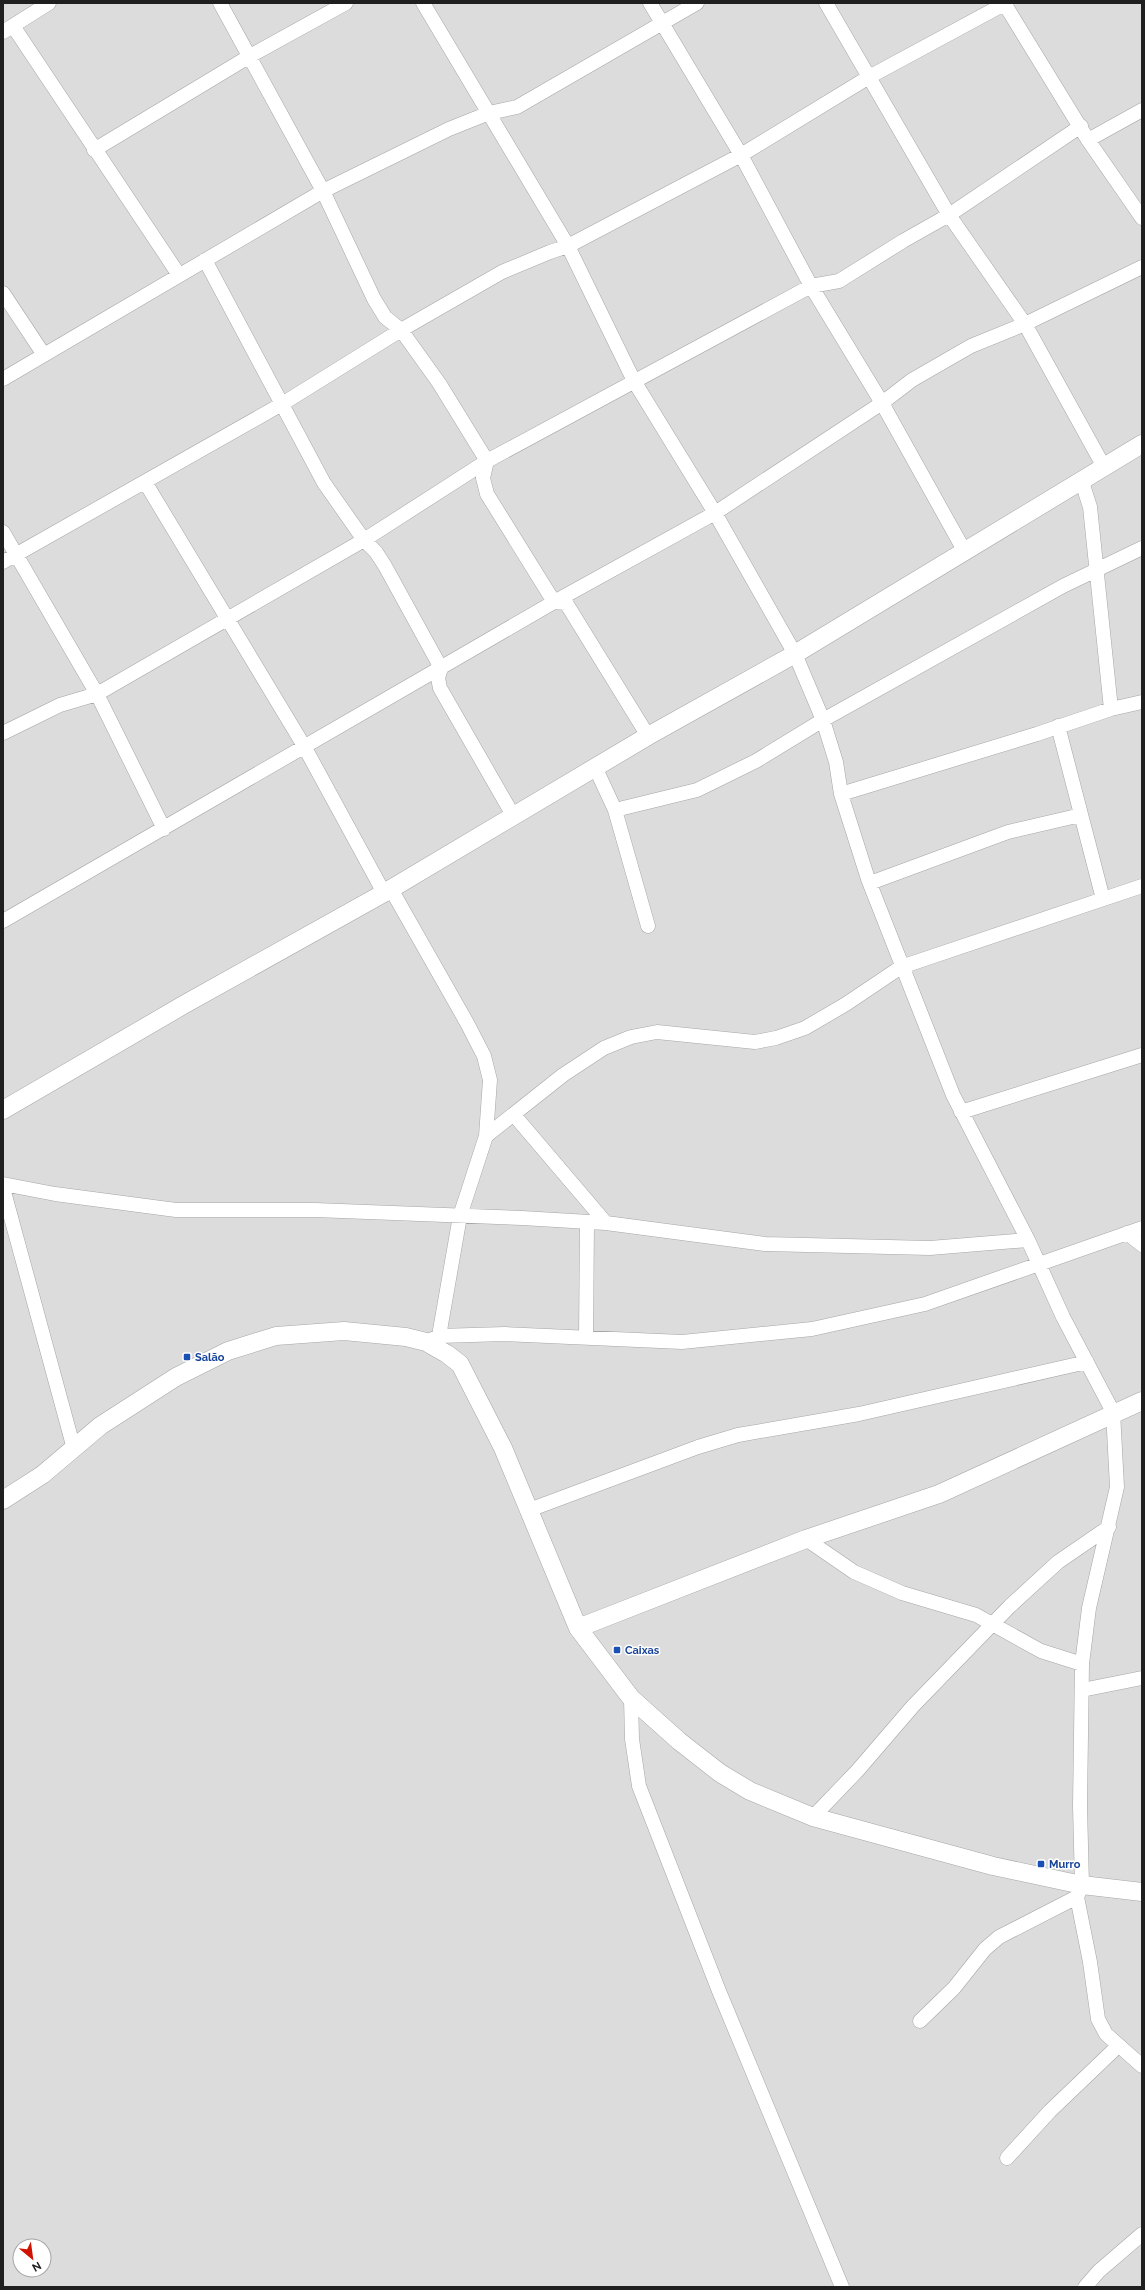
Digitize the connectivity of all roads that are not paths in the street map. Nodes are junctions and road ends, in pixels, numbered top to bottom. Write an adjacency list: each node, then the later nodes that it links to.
1 (49, 3): 10 (street)
2 (220, 3): 11 (street)
3 (346, 3): 11 (street)
4 (423, 3): 14 (street)
5 (650, 3): 9 (street)
6 (697, 3): 9 (street)
7 (826, 3): 12 (street)
8 (1004, 3): 12 (street); 15 (street)
9 (662, 24): 14 (street); 18 (street)
10 (8, 29): 17 (street)
11 (250, 56): 17 (street); 19 (street)
12 (868, 77): 18 (street); 20 (street)
13 (1142, 110): 16 (street)
14 (489, 113): 19 (street); 22 (street)
15 (1081, 126): 16 (street); 20 (street)
16 (1088, 140): 21 (street)
17 (94, 150): 25 (street)
18 (741, 155): 22 (street); 26 (street)
19 (323, 191): 23 (street); 29 (street)
20 (949, 215): 26 (street); 28 (street)
21 (1142, 218)
22 (568, 246): 29 (street); 32 (street)
23 (205, 260): 25 (street); 34 (street)
24 (1142, 267): 28 (street)
25 (179, 275): 30 (street)
26 (811, 286): 32 (street); 33 (street)
27 (3, 293): 30 (street)
28 (1025, 324): 33 (street); 37 (street)
29 (401, 330): 34 (street); 36 (street)
30 (44, 355): 31 (street)
31 (3, 379)
32 (634, 381): 36 (street); 40 (street)
33 (882, 403): 40 (street); 44 (street)
34 (282, 404): 38 (street); 42 (street)
35 (1142, 444): 37 (street)
36 (487, 461): 42 (street); 48 (street)
37 (1104, 467): 39 (street)
38 (145, 482): 45 (street); 49 (street)
39 (1082, 482): 44 (street); 47 (street)
40 (715, 513): 48 (street); 50 (street)
41 (3, 532): 45 (street)
42 (364, 540): 49 (street); 51 (street)
43 (1142, 548): 47 (street)
44 (965, 552): 50 (street)
45 (15, 555): 46 (street); 52 (street)
46 (3, 562)
47 (1095, 569): 54 (street); 55 (street)
48 (554, 602): 51 (street); 58 (street)
49 (228, 620): 52 (street); 59 (street)
50 (795, 654): 55 (street); 58 (street)
51 (441, 668): 59 (street); 64 (street)
52 (97, 694): 57 (street); 65 (street)
53 (1142, 702): 54 (street)
54 (1111, 709): 56 (street)
55 (823, 720): 61 (street); 62 (street)
56 (1058, 726): 61 (street); 63 (street)
57 (3, 733)
58 (648, 736): 60 (street)
59 (304, 746): 65 (street); 68 (street)
60 (596, 769): 62 (street); 64 (street)
61 (841, 794): 66 (street)
62 (615, 810): 71 (street)
63 (1081, 816): 66 (street); 69 (street)
64 (514, 817): 68 (street)
65 (164, 829): 70 (street)
66 (870, 883): 72 (street)
67 (1142, 886): 69 (street)
68 (388, 891): 74 (street); 77 (street)
69 (1103, 899): 72 (street)
70 (3, 921)
71 (648, 926)
72 (901, 967): 75 (street); 76 (street)
73 (1142, 1055): 75 (street)
74 (3, 1110)
75 (961, 1112): 85 (street)
76 (514, 1115): 77 (street); 82 (street)
77 (486, 1136): 80 (street)
78 (3, 1184): 80 (street)
79 (3, 1188): 93 (street)
80 (460, 1216): 81 (street); 89 (street)
81 (587, 1223): 82 (street); 88 (street)
82 (606, 1223): 85 (street)
83 (1142, 1228): 84 (street)
84 (1127, 1233): 86 (street); 87 (street)
85 (1028, 1240): 87 (street)
86 (1142, 1245)
87 (1039, 1265): 88 (street); 90 (street)
88 (586, 1338): 89 (street)
89 (433, 1339): 93 (street); 95 (street)
90 (1087, 1362): 92 (street); 95 (street)
91 (1142, 1400): 92 (street)
92 (1113, 1412): 96 (street); 97 (street)
93 (74, 1449): 94 (street)
94 (3, 1500)
95 (529, 1510): 99 (street)
96 (1109, 1527): 98 (street); 100 (street)
97 (806, 1539): 98 (street); 99 (street)
98 (992, 1624): 100 (street); 104 (street)
99 (578, 1628): 103 (street)
100 (1082, 1664): 102 (street)
101 (1142, 1678): 102 (street)
102 (1082, 1690): 105 (street)
103 (631, 1698): 104 (street); 112 (street)
104 (813, 1817): 105 (street)
105 (1079, 1891): 106 (street); 107 (street); 108 (street)
106 (1142, 1892)
107 (920, 2021)
108 (1118, 2046): 109 (street); 110 (street)
109 (1142, 2066)
110 (1007, 2158)
111 (1142, 2234): 113 (street)
112 (842, 2287)
113 (1086, 2287)

